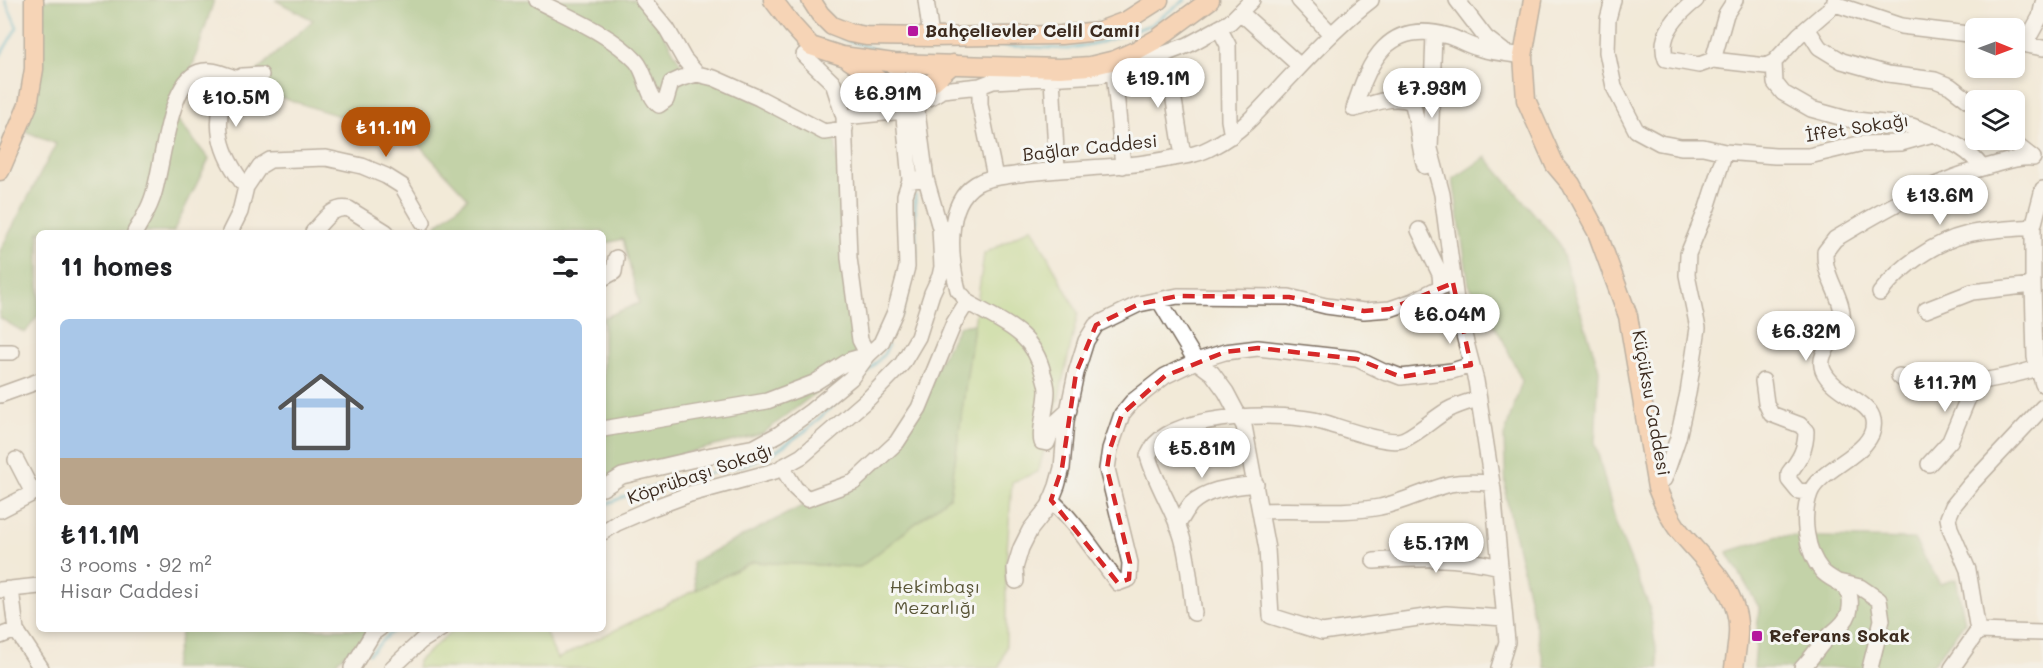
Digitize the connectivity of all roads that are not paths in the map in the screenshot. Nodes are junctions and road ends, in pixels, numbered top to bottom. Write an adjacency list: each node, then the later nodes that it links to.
1 (33, 0): 61 (main road)
2 (536, 0): 43 (street)
3 (643, 0): 43 (street)
4 (773, 0): 35 (main road)
5 (811, 0): 26 (main road)
6 (926, 0): 28 (street)
7 (1159, 0): 28 (main road)
8 (1252, 0): 20 (street)
9 (1299, 0): 23 (street)
10 (1457, 0): 31 (street)
11 (1519, 0): 32 (main road, Küçüksu Caddesi)
12 (1533, 0): 32 (main road, Küçüksu Caddesi)
13 (1613, 0): 55 (street, İffet Sokağı)
14 (1696, 0): 36 (street)
15 (1734, 0): 36 (street)
16 (1366, 2): 23 (street, Bağlar Caddesi)
17 (1835, 2): 21 (street); 25 (street)
18 (2043, 3): 27 (street)
19 (1205, 4): 22 (street); 40 (main road)
20 (1240, 12): 22 (street); 41 (street)
21 (1807, 28): 37 (street); 48 (street)
22 (1216, 29): 33 (street); 52 (street)
23 (1331, 34): 41 (street, Bağlar Caddesi)
24 (1434, 34): 31 (street); 68 (street); 68 (street)
25 (1965, 34)
26 (904, 36): 28 (main road); 38 (main road); 39 (main road)
27 (2025, 36)
28 (931, 37)
29 (2025, 44): 30 (street)
30 (2043, 48)
31 (1504, 52): 32 (street)
32 (1523, 53): 53 (main road, Küçüksu Caddesi)
33 (1163, 54): 42 (street); 56 (street)
34 (804, 55): 50 (street)
35 (842, 56): 38 (main road); 49 (main road)
36 (1713, 60): 37 (street)
37 (1774, 62): 51 (street)
38 (894, 63): 39 (main road); 49 (street)
39 (912, 64): 40 (main road); 49 (street, Köprübaşı Sokağı)
40 (953, 64): 49 (main road)
41 (1300, 66): 52 (street, Bağlar Caddesi)
42 (1114, 70): 46 (street); 58 (street)
43 (696, 74): 50 (street)
44 (261, 75): 45 (street)
45 (235, 78): 65 (street); 70 (street)
46 (1052, 78): 47 (street); 60 (street)
47 (980, 86): 49 (street); 62 (street)
48 (1965, 98)
49 (912, 101): 50 (street); 63 (street, Köprübaşı Sokağı); 64 (street, Köprübaşı Sokağı)
50 (845, 123): 85 (street)
51 (1933, 134): 55 (street, İffet Sokağı); 59 (street, İffet Sokağı)
52 (1232, 136): 56 (street, Bağlar Caddesi)
53 (1543, 137): 103 (main road, Küçüksu Caddesi); 132 (main road, Küçüksu Caddesi)
54 (2025, 150): 57 (street)
55 (1725, 152): 103 (street)
56 (1183, 156): 58 (street, Bağlar Caddesi)
57 (2038, 159): 59 (street)
58 (1123, 166): 60 (street, Bağlar Caddesi)
59 (1982, 168): 108 (street)
60 (1057, 170): 62 (street, Bağlar Caddesi)
61 (0, 171)
62 (995, 177): 81 (street, Bağlar Caddesi)
63 (926, 179): 64 (street); 76 (street, Köprübaşı Sokağı)
64 (910, 180): 85 (street, Köprübaşı Sokağı)
65 (246, 187): 67 (street); 71 (street)
66 (2043, 189): 69 (street)
67 (423, 222)
68 (1447, 227): 78 (street)
69 (2033, 227): 79 (street); 80 (street)
70 (136, 230)
71 (231, 230)
72 (315, 230): 73 (street)
73 (383, 230)
74 (1419, 230): 78 (street)
75 (616, 258): 77 (street)
76 (940, 276): 81 (street); 102 (street, Köprübaşı Sokağı)
77 (606, 277)
78 (1447, 285): 82 (street); 87 (street)
79 (2033, 285): 83 (street); 84 (street)
80 (1880, 293)
81 (963, 296): 97 (street); 102 (street)
82 (1159, 300): 86 (street); 97 (street)
83 (1926, 310)
84 (2039, 335): 88 (street)
85 (868, 355): 99 (street); 106 (street, Köprübaşı Sokağı)
86 (1196, 361): 87 (street); 98 (street); 109 (street)
87 (1471, 365): 95 (street)
88 (2038, 368): 92 (street); 93 (street)
89 (1899, 376): 92 (street)
90 (1763, 381): 108 (street)
91 (36, 382): 94 (street)
92 (1980, 383): 101 (street)
93 (2043, 384)
94 (0, 395)
95 (1478, 399): 98 (street); 104 (street)
96 (2043, 406): 123 (street)
97 (1069, 410): 109 (street)
98 (1239, 416): 105 (street); 112 (street)
99 (606, 428)
100 (16, 460): 107 (street)
101 (1929, 464)
102 (782, 467): 113 (street, Köprübaşı Sokağı)
103 (1664, 479): 133 (main road, Küçüksu Caddesi)
104 (1491, 483): 111 (street); 115 (street)
105 (1256, 484): 111 (street); 112 (street)
106 (606, 486)
107 (36, 492): 110 (street)
108 (1810, 492): 117 (street)
109 (1051, 500): 116 (street)
110 (2, 505)
111 (1261, 510): 121 (street)
112 (1177, 525): 120 (street)
113 (606, 530)
114 (1374, 561): 115 (street)
115 (1500, 567): 121 (street)
116 (1016, 581)
117 (1835, 581): 134 (street); 135 (street)
118 (36, 586): 119 (street)
119 (6, 589): 122 (street)
120 (1194, 613)
121 (1504, 618): 131 (street)
122 (16, 630): 127 (street); 128 (street)
123 (1978, 631): 126 (street); 136 (street)
124 (374, 632): 129 (street)
125 (435, 632): 130 (street)
126 (2043, 633)
127 (0, 636)
128 (41, 668)
129 (352, 668)
130 (392, 668)
131 (1499, 668)
132 (1734, 668)
133 (1744, 668)
134 (1802, 668)
135 (1870, 668)
136 (1952, 668)

